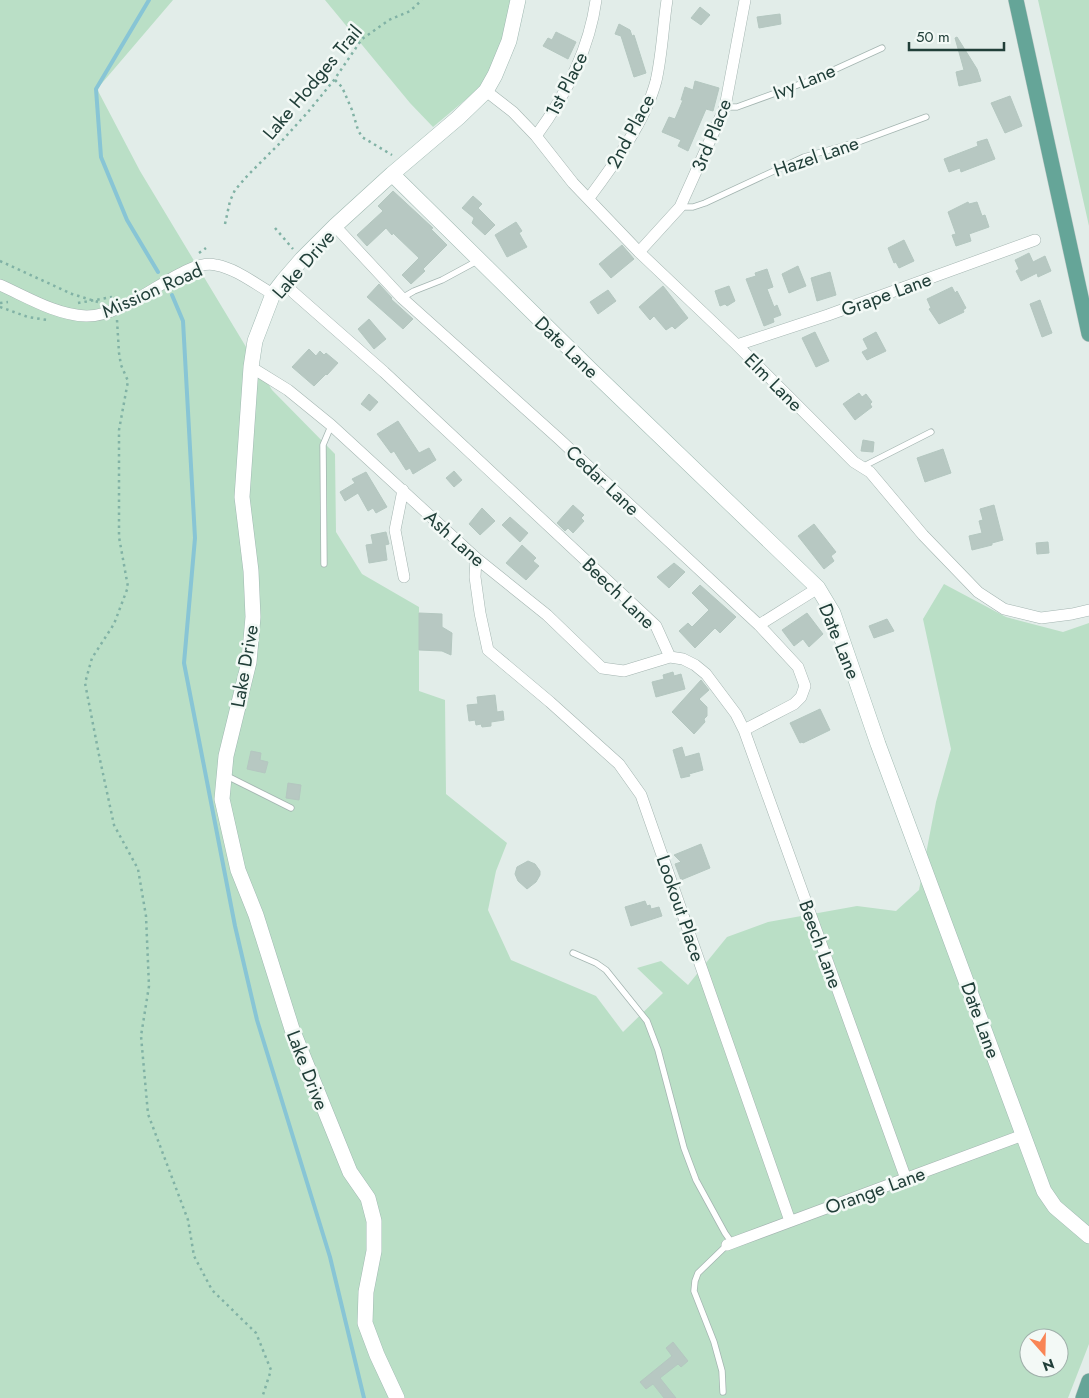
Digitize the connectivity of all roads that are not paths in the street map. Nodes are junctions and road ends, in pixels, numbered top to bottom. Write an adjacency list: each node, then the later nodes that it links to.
1 (518, 0): 7 (street, Lake Drive)
2 (596, 0): 10 (street, 1st Place)
3 (667, 0): 12 (street, 2nd Place)
4 (745, 0): 8 (street, 3rd Place)
5 (1016, 0): 22 (main road)
6 (882, 48): 8 (lane, Ivy Lane)
7 (486, 91): 10 (street, Elm Lane); 11 (street, Lake Drive)
8 (725, 107): 13 (street, 3rd Place)
9 (926, 117): 13 (lane, Hazel Lane)
10 (536, 136): 12 (street, Elm Lane)
11 (397, 170): 14 (street, Lake Drive); 17 (street, Date Lane)
12 (589, 198): 16 (street, Elm Lane)
13 (680, 207): 16 (street, 3rd Place)
14 (335, 226): 18 (street, Lake Drive); 21 (street, Cedar Lane)
15 (1034, 240): 23 (street, Grape Lane)
16 (639, 252): 23 (street, Elm Lane)
17 (479, 260): 21 (lane); 32 (street, Date Lane)
18 (284, 281): 20 (street, Lake Drive); 35 (street, Beech Lane)
19 (0, 285): 20 (street, Mission Road)
20 (273, 294): 24 (street, Lake Drive)
21 (402, 298): 34 (street, Cedar Lane)
22 (1089, 334)
23 (737, 345): 27 (street, Elm Lane)
24 (251, 367): 25 (street, Ash Lane); 37 (street, Lake Drive)
25 (331, 425): 28 (street, Ash Lane); 30 (lane)
26 (931, 432): 27 (lane)
27 (862, 467): 33 (street, Elm Lane)
28 (403, 490): 29 (street, Ash Lane); 31 (street)
29 (476, 558): 35 (street, Ash Lane); 42 (street, Lookout Place)
30 (324, 564)
31 (404, 577)
32 (818, 588): 34 (street); 40 (street, Date Lane)
33 (1089, 610)
34 (758, 625): 36 (street, Cedar Lane)
35 (670, 657): 36 (street, Beech Lane)
36 (744, 730): 41 (street, Beech Lane)
37 (223, 774): 38 (lane); 47 (street, Lake Drive)
38 (291, 808)
39 (573, 953): 44 (lane)
40 (1023, 1135): 41 (street, Orange Lane); 43 (street, Date Lane)
41 (906, 1179): 42 (street, Orange Lane)
42 (790, 1221): 44 (street, Orange Lane)
43 (1089, 1236)
44 (730, 1244): 46 (lane)
45 (1089, 1382): 48 (main road)
46 (722, 1392)
47 (397, 1398)
48 (1083, 1398)

